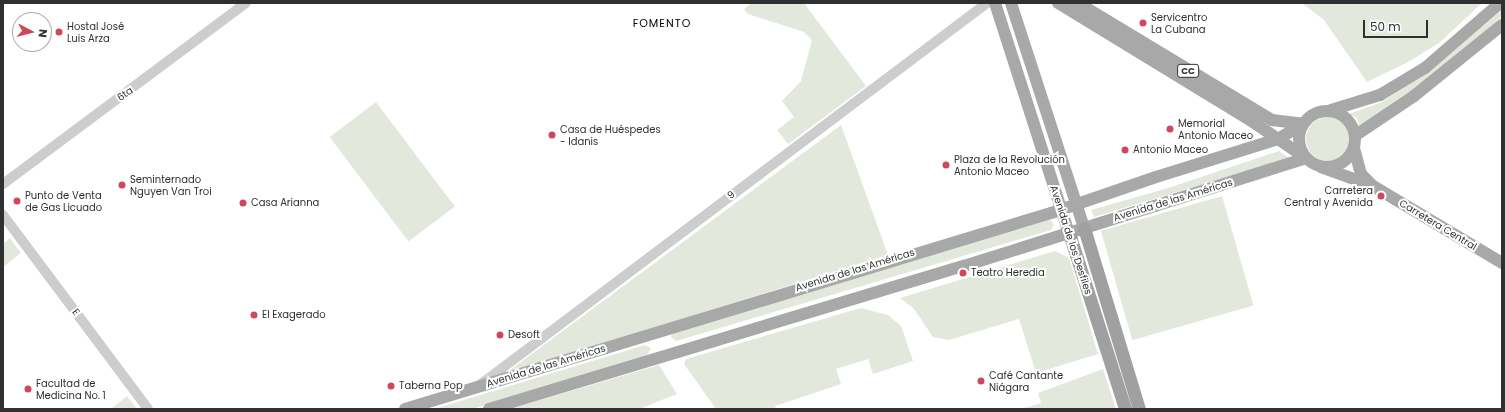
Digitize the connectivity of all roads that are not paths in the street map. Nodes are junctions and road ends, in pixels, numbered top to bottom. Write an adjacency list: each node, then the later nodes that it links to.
1 (246, 3): 18 (street, 6ta)
2 (987, 3): 26 (street, 9)
3 (995, 3): 21 (main road, Avenida de los Desfiles)
4 (1058, 3): 10 (main road, CC)
5 (1078, 3): 11 (main road, CC)
6 (1500, 3): 9 (main road)
7 (1014, 6): 20 (main road, Avenida de los Desfiles)
8 (1502, 25): 12 (main road)
9 (1331, 110): 11 (main road); 12 (main road)
10 (1250, 120): 13 (main road, CC); 14 (main road)
11 (1303, 124): 13 (main road, Avenida de las Américas); 16 (main road)
12 (1356, 135): 15 (main road)
13 (1278, 139): 14 (main road, Avenida de las Américas); 16 (main road, CC)
14 (1250, 147): 20 (main road, Avenida de las Américas)
15 (1354, 148): 17 (main road); 19 (main road, Carretera Central)
16 (1306, 158): 17 (main road); 23 (main road, Avenida de las Américas)
17 (1321, 167): 19 (main road, Carretera Central)
18 (3, 184)
19 (1373, 186): 25 (main road, Carretera Central)
20 (1077, 205): 21 (main road, Avenida de las Américas); 23 (main road, Avenida de los Desfiles)
21 (1061, 210): 24 (main road, Avenida de los Desfiles); 26 (main road, Avenida de las Américas)
22 (3, 215): 27 (street, E)
23 (1084, 228): 24 (main road, Avenida de las Américas); 31 (highway, Avenida de los Desfiles)
24 (1069, 233): 29 (main road, Avenida de las Américas); 30 (highway, Avenida de los Desfiles)
25 (1502, 263)
26 (475, 388): 28 (main road, Avenida de las Américas)
27 (148, 409)
28 (405, 409)
29 (489, 409)
30 (1125, 409)
31 (1139, 409)

